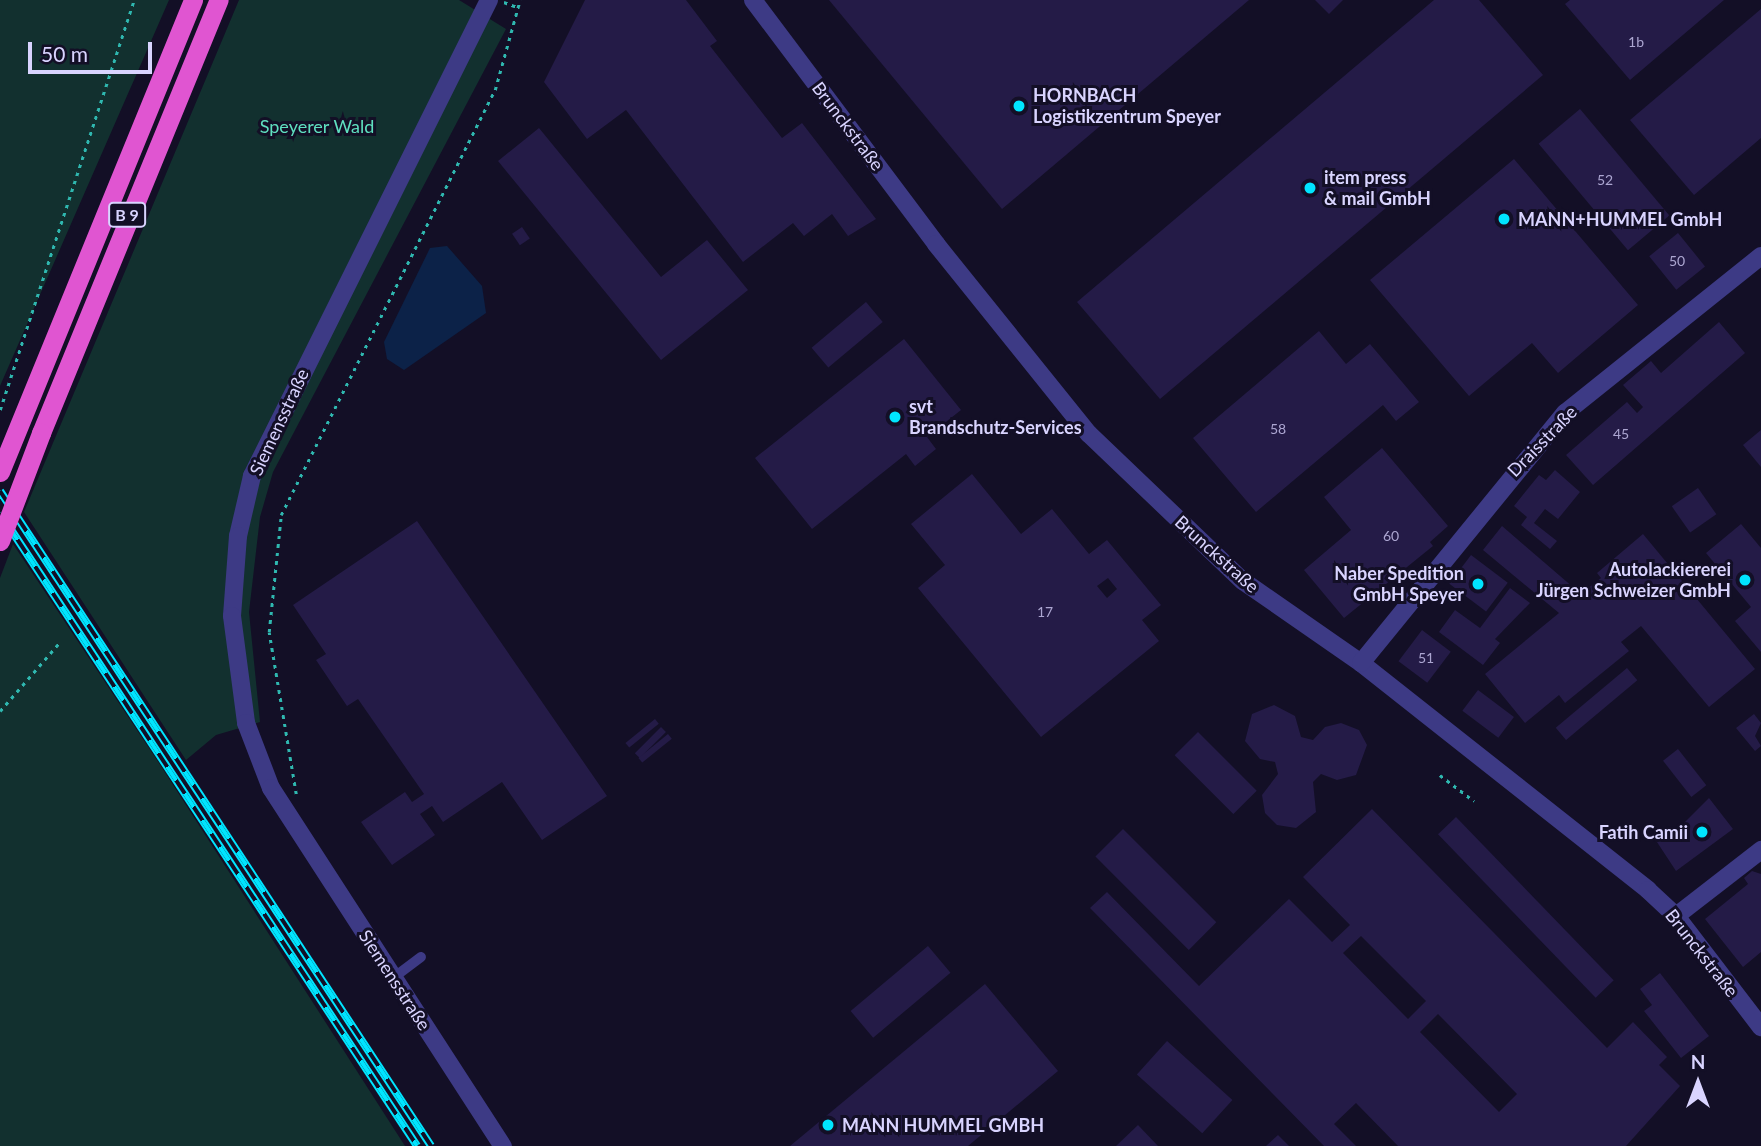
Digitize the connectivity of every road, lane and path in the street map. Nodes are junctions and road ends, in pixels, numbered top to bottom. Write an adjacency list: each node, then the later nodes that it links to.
1 (134, 0): 10 (path)
2 (193, 0): 11 (highway, B 9)
3 (219, 0): 12 (highway, B 9, bridge)
4 (488, 0): 22 (street, Siemensstraße)
5 (500, 0): 8 (path)
6 (520, 0): 8 (path)
7 (753, 0): 14 (street, Brunckstraße)
8 (517, 7): 18 (path)
9 (1761, 256): 14 (street, Draisstraße)
10 (0, 410)
11 (0, 472)
12 (0, 541)
13 (60, 642): 15 (path)
14 (1361, 663): 20 (street, Brunckstraße)
15 (0, 711)
16 (1440, 775): 17 (path)
17 (1474, 801)
18 (297, 807)
19 (1761, 850): 20 (street)
20 (1676, 916): 23 (street, Brunckstraße)
21 (421, 957): 22 (lane)
22 (393, 978): 24 (street, Siemensstraße)
23 (1761, 1027)
24 (503, 1146)

